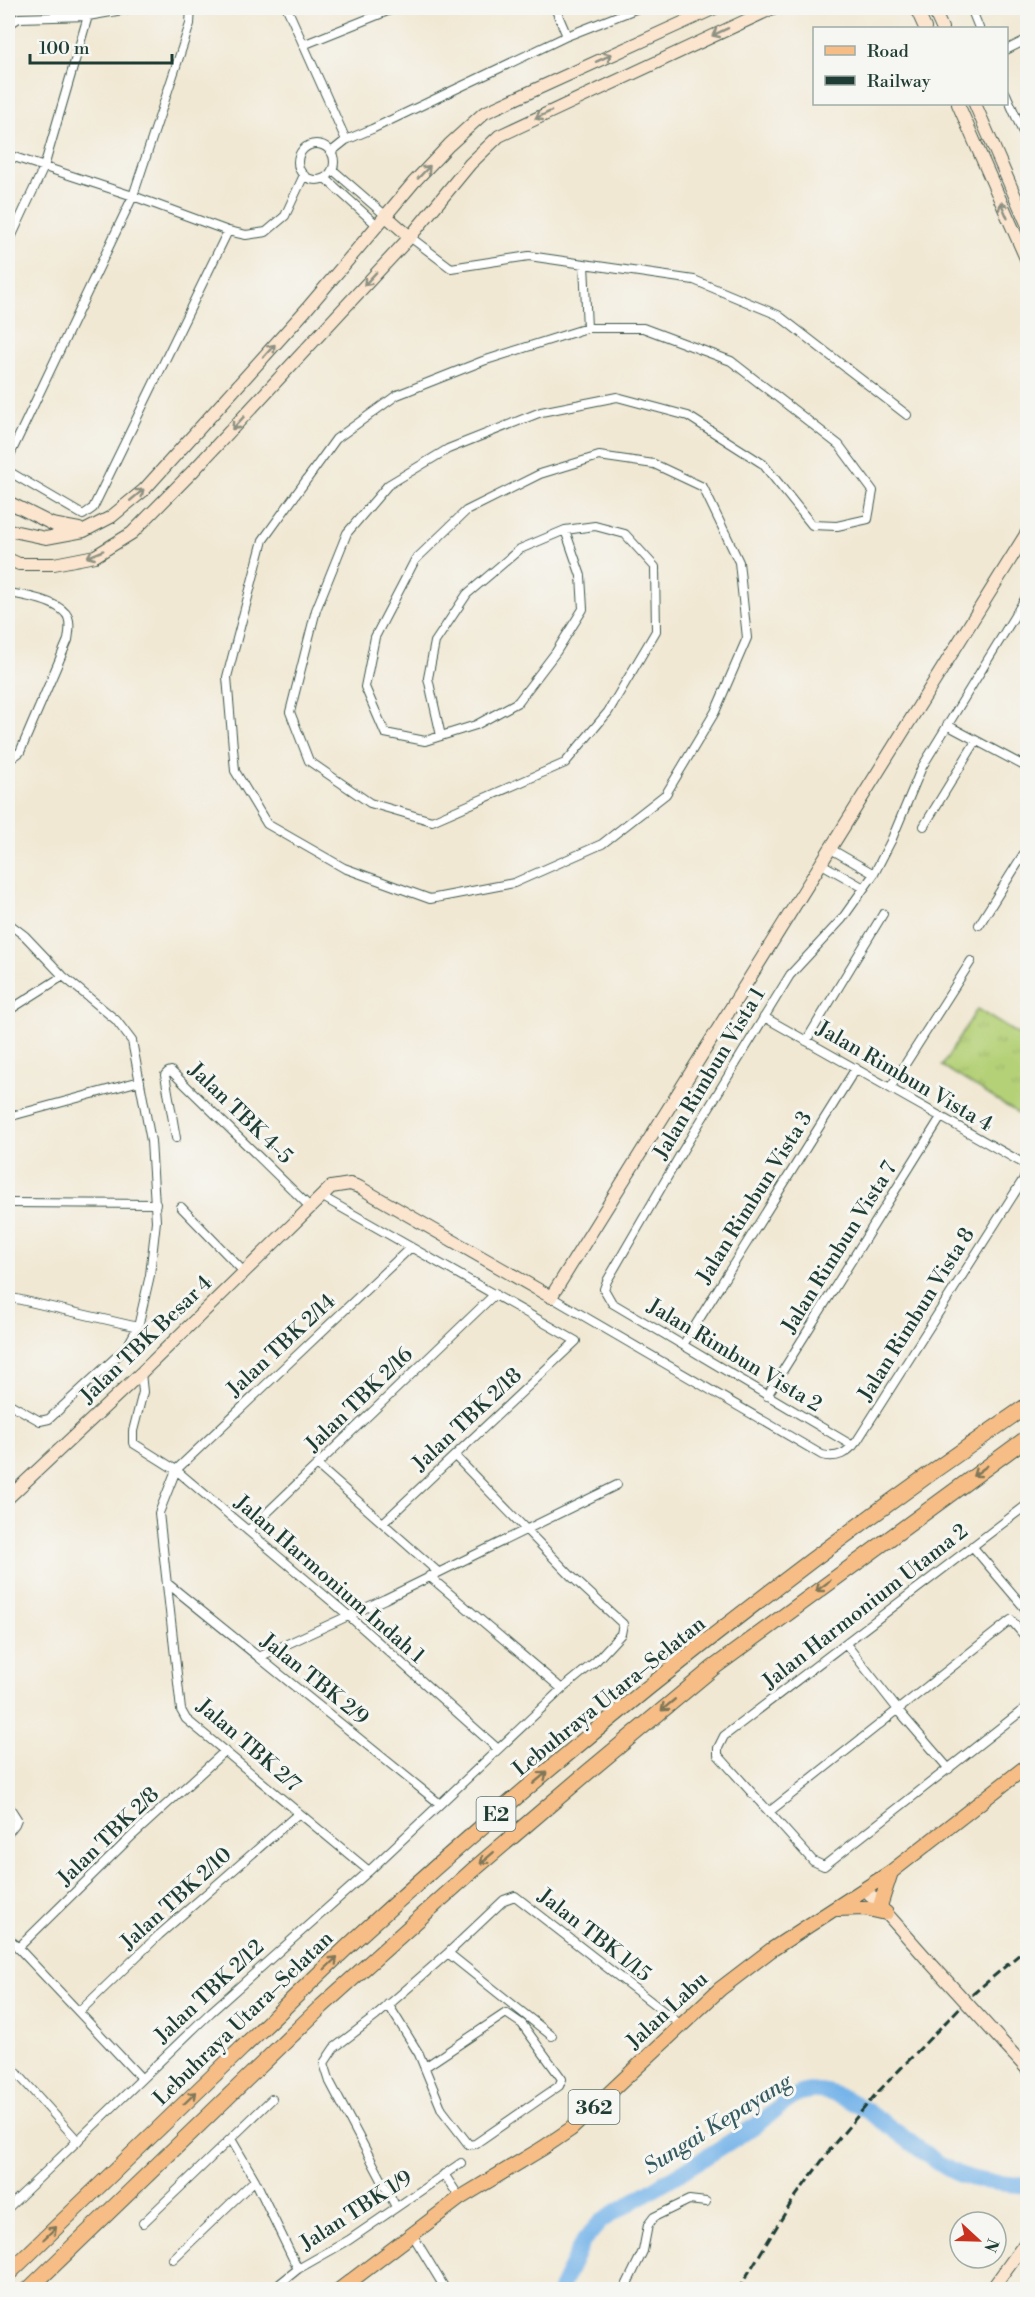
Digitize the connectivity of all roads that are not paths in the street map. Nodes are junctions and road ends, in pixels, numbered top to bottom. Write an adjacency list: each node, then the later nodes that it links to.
1 (134, 8): 12 (street)
2 (191, 8): 32 (street)
3 (287, 8): 19 (street)
4 (395, 8): 19 (street)
5 (555, 8): 17 (street)
6 (638, 8): 17 (street)
7 (715, 8): 33 (street, one-way to 7)
8 (772, 8): 36 (street, one-way to 36)
9 (916, 8): 14 (street)
10 (933, 8): 15 (street)
11 (970, 8): 16 (street)
12 (88, 16): 13 (street); 28 (street)
13 (8, 25)
14 (925, 27)
15 (942, 27)
16 (979, 27)
17 (567, 36): 24 (street)
18 (1028, 39): 20 (street)
19 (303, 45): 24 (street)
20 (1008, 49)
21 (1008, 98): 25 (street)
22 (958, 105): 39 (street, one-way to 22)
23 (975, 105): 34 (street)
24 (346, 140): 26 (street)
25 (1027, 141)
26 (331, 152): 29 (street); 30 (street)
27 (8, 155): 28 (street)
28 (44, 167): 32 (street); 37 (street)
29 (333, 170): 31 (street); 33 (street)
30 (304, 175): 31 (street); 35 (street)
31 (325, 178): 33 (street)
32 (133, 196): 35 (street); 42 (street)
33 (381, 220): 36 (street); 47 (street, one-way to 33)
34 (1026, 221)
35 (228, 231): 43 (street)
36 (410, 237): 38 (street); 49 (street, one-way to 49)
37 (8, 244)
38 (584, 264): 40 (street); 41 (street)
39 (1028, 264)
40 (586, 328): 46 (street); 53 (street)
41 (907, 415)
42 (8, 459)
43 (8, 471)
44 (8, 502): 47 (street)
45 (8, 530): 47 (street)
46 (565, 530): 53 (street); 53 (street)
47 (84, 531)
48 (1028, 531): 59 (street)
49 (8, 559)
50 (8, 592): 55 (street)
51 (1028, 594): 52 (street, Jalan Rimbun Vista 1)
52 (947, 725): 54 (street); 61 (street, Jalan Rimbun Vista 1)
53 (441, 736)
54 (976, 741): 56 (street); 57 (street)
55 (8, 761)
56 (1028, 768)
57 (924, 826)
58 (1028, 847): 65 (street)
59 (829, 848): 60 (street); 61 (street)
60 (820, 863): 62 (street); 89 (street)
61 (874, 874): 62 (street, Jalan Rimbun Vista 1)
62 (864, 888): 69 (street, Jalan Rimbun Vista 1)
63 (884, 914): 70 (street)
64 (8, 922): 67 (street)
65 (979, 925)
66 (971, 962): 73 (street)
67 (63, 976): 68 (street); 72 (street)
68 (8, 1011)
69 (764, 1017): 70 (street, Jalan Rimbun Vista 4); 86 (street, Jalan Rimbun Vista 1)
70 (806, 1041): 71 (street, Jalan Rimbun Vista 4)
71 (856, 1068): 73 (street, Jalan Rimbun Vista 4); 91 (street, Jalan Rimbun Vista 3)
72 (140, 1081): 75 (street); 81 (street)
73 (890, 1088): 74 (street, Jalan Rimbun Vista 4)
74 (941, 1117): 77 (street, Jalan Rimbun Vista 4); 93 (street, Jalan Rimbun Vista 7)
75 (8, 1118)
76 (177, 1138): 82 (street, Jalan TBK 4-5)
77 (1028, 1166)
78 (1028, 1172): 97 (street, Jalan Rimbun Vista 8)
79 (321, 1196): 82 (street, Jalan TBK Besar 4); 84 (street); 89 (street)
80 (8, 1203): 81 (street)
81 (156, 1204): 90 (street)
82 (310, 1207): 85 (street, Jalan TBK Besar 4)
83 (181, 1208): 85 (street)
84 (411, 1247): 87 (street); 100 (street, Jalan TBK 2/14)
85 (244, 1272): 92 (street, Jalan TBK Besar 4)
86 (604, 1289): 91 (street, Jalan Rimbun Vista 2)
87 (495, 1294): 98 (street, Jalan TBK 2/18); 99 (street, Jalan TBK 2/16)
88 (8, 1297): 90 (street)
89 (551, 1297): 97 (street)
90 (138, 1327): 94 (street)
91 (683, 1345): 93 (street, Jalan Rimbun Vista 2)
92 (141, 1373): 100 (street, Jalan Harmonium Indah 1); 102 (street, Jalan TBK Besar 4)
93 (767, 1396): 97 (street, Jalan Rimbun Vista 2)
94 (8, 1403)
95 (1028, 1405): 158 (highway, Lebuhraya Utara–Selatan / E2, one-way to 95)
96 (1028, 1437): 159 (highway, Lebuhraya Utara–Selatan / E2, one-way to 159)
97 (853, 1446)
98 (455, 1456): 104 (street, Jalan TBK 2/18); 105 (street)
99 (317, 1465): 104 (street); 106 (street, Jalan TBK 2/16)
100 (176, 1470): 106 (street, Jalan Harmonium Indah 1); 109 (street, Jalan TBK 2/7)
101 (617, 1485): 105 (street)
102 (8, 1498)
103 (1028, 1504): 107 (street, Jalan Harmonium Utama 2)
104 (383, 1523): 108 (street)
105 (526, 1529): 108 (street); 115 (street, Jalan TBK 2/12)
106 (248, 1531): 111 (street, Jalan Harmonium Indah 1)
107 (972, 1546): 110 (street); 113 (street, Jalan Harmonium Utama 2)
108 (434, 1574): 111 (street); 115 (street)
109 (167, 1583): 114 (street, Jalan TBK 2/9); 119 (street, Jalan TBK 2/7)
110 (1026, 1609)
111 (349, 1616): 114 (street); 118 (street, Jalan Harmonium Indah 1)
112 (1028, 1640): 117 (street)
113 (846, 1644): 117 (street); 124 (street, Jalan Harmonium Utama 2)
114 (259, 1657): 122 (street, Jalan TBK 2/9)
115 (562, 1689): 118 (street, Jalan TBK 2/12)
116 (1028, 1706): 121 (street)
117 (898, 1711): 121 (street); 124 (street)
118 (498, 1749): 122 (street, Jalan TBK 2/12)
119 (225, 1751): 125 (street, Jalan TBK 2/7); 133 (street, Jalan TBK 2/8)
120 (1028, 1765): 128 (main road, Jalan Labu / 362)
121 (949, 1769): 124 (street)
122 (440, 1804): 127 (street, Jalan TBK 2/12)
123 (8, 1805): 126 (street)
124 (769, 1812)
125 (299, 1813): 127 (street, Jalan TBK 2/7); 136 (street, Jalan TBK 2/10)
126 (8, 1833)
127 (369, 1871): 142 (street, Jalan TBK 2/12)
128 (891, 1872): 129 (main road, Jalan Labu / 362); 131 (main road)
129 (866, 1890): 130 (main road, Jalan Labu / 362); 131 (street)
130 (836, 1909): 131 (main road); 137 (main road, Jalan Labu / 362)
131 (883, 1910): 141 (street, bridge)
132 (8, 1937): 133 (street)
133 (18, 1948): 136 (street)
134 (448, 1953): 135 (street); 137 (street, Jalan TBK 1/15); 138 (street)
135 (388, 2004): 140 (street); 152 (street)
136 (79, 2012): 142 (street)
137 (681, 2025): 149 (main road, Jalan Labu / 362)
138 (552, 2036)
139 (8, 2063): 145 (street)
140 (425, 2067): 140 (street)
141 (1028, 2070)
142 (141, 2078): 145 (street, Jalan TBK 2/12)
143 (273, 2099): 144 (street)
144 (231, 2139): 148 (street); 153 (street)
145 (78, 2141): 151 (street, Jalan TBK 2/12)
146 (461, 2163): 147 (street, Jalan TBK 1/9)
147 (444, 2174): 149 (street); 152 (street, Jalan TBK 1/9)
148 (255, 2180): 156 (street); 157 (street)
149 (460, 2198): 154 (main road, Jalan Labu / 362)
150 (706, 2202): 163 (street)
151 (9, 2204)
152 (396, 2208): 157 (street, Jalan TBK 1/9)
153 (143, 2223)
154 (412, 2234): 161 (main road, Jalan Labu / 362); 162 (street)
155 (1028, 2239): 164 (street)
156 (173, 2259)
157 (298, 2269): 160 (street, Jalan TBK 1/9)
158 (8, 2274)
159 (28, 2289)
160 (272, 2289)
161 (339, 2289)
162 (446, 2289)
163 (624, 2289)
164 (991, 2289)

